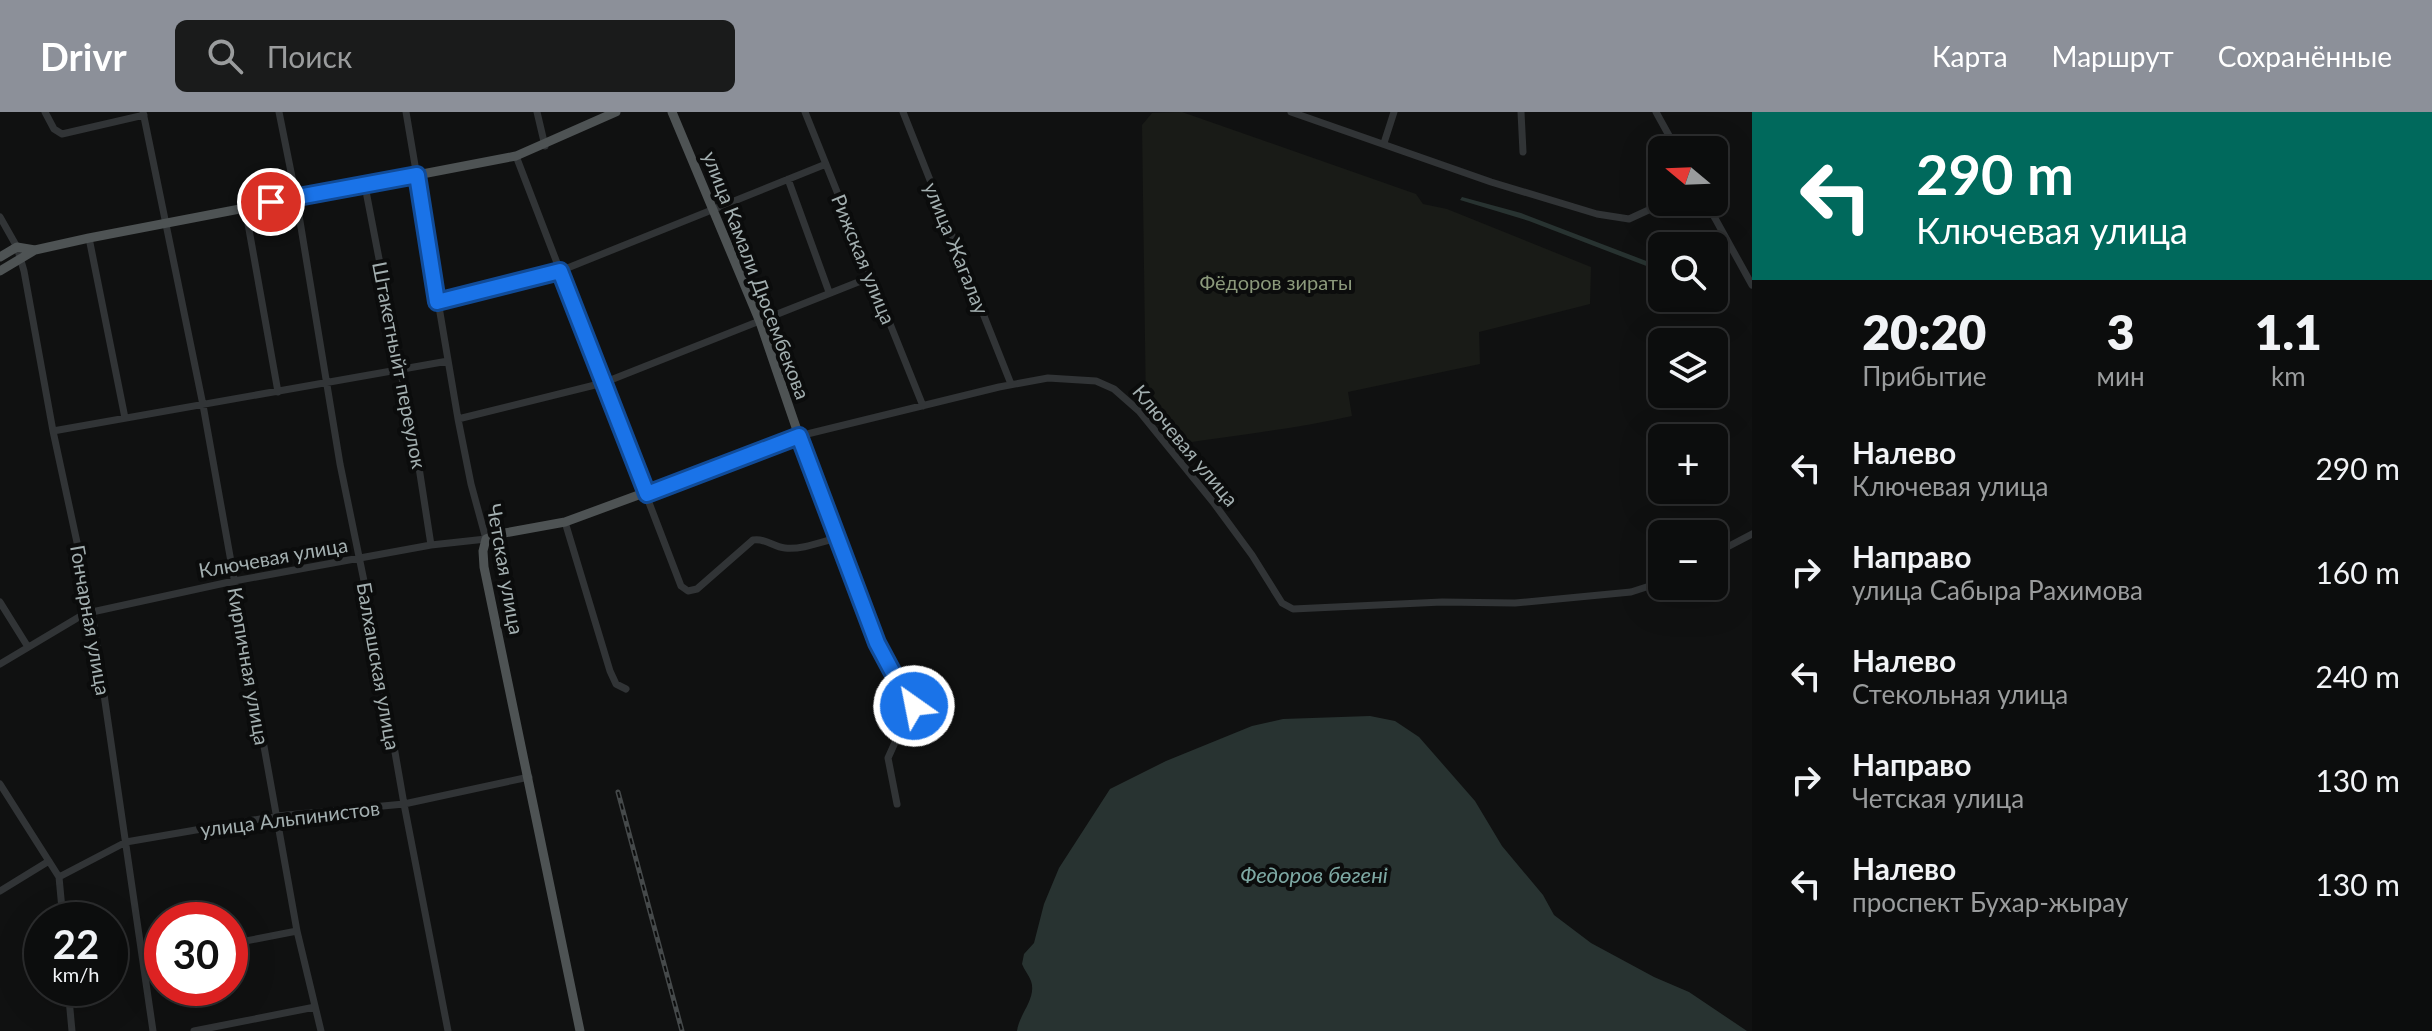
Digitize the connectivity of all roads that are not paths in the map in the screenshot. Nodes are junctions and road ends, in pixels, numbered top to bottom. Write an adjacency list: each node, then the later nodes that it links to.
1 (45, 112): 13 (street)
2 (279, 112): 23 (street, Балхашская улица)
3 (406, 112): 20 (street, Четская улица)
4 (537, 112): 16 (street)
5 (616, 112): 16 (main road)
6 (672, 112): 25 (main road, улица Камали Дюсембекова)
7 (805, 112): 19 (street, Рижская улица)
8 (903, 112): 44 (street, улица Жагалау)
9 (1291, 112): 15 (street)
10 (1394, 112): 15 (street)
11 (1521, 112): 17 (street)
12 (1656, 112): 14 (street)
13 (144, 113): 29 (street, Кирпичная улица)
14 (1669, 136)
15 (1384, 143): 26 (street)
16 (545, 146): 18 (main road)
17 (1523, 152)
18 (516, 156): 20 (main road); 34 (street)
19 (826, 164): 21 (street); 35 (street, Рижская улица)
20 (417, 175): 22 (main road); 38 (street, Четская улица)
21 (788, 179): 25 (street); 37 (street)
22 (365, 186): 23 (main road); 41 (street, Штакетныйт переулок)
23 (296, 197): 24 (main road); 42 (street, Балхашская улица)
24 (245, 207): 29 (main road); 45 (street)
25 (713, 208): 34 (street); 39 (main road, улица Камали Дюсембекова)
26 (1648, 210)
27 (1714, 216): 36 (street)
28 (0, 217): 31 (street, Гончарная улица)
29 (167, 223): 30 (main road); 46 (street, Кирпичная улица)
30 (89, 238): 31 (main road); 48 (street)
31 (19, 252): 32 (main road); 33 (main road); 50 (street, Гончарная улица)
32 (0, 257)
33 (0, 271)
34 (560, 271): 38 (street); 43 (street)
35 (871, 277): 37 (street); 47 (street, Рижская улица)
36 (1752, 285)
37 (829, 292): 39 (street)
38 (437, 302): 40 (street, Четская улица)
39 (760, 322): 43 (street); 51 (main road, улица Камали Дюсембекова)
40 (448, 361): 41 (street); 49 (street, Четская улица)
41 (400, 368): 42 (street); 57 (street, Штакетныйт переулок)
42 (325, 383): 45 (street); 59 (street, Балхашская улица)
43 (603, 383): 49 (street); 52 (street)
44 (1011, 384): 47 (street, Ключевая улица); 61 (street, Ключевая улица)
45 (278, 392): 46 (street)
46 (203, 405): 48 (street); 60 (street, Кирпичная улица)
47 (923, 406): 51 (street, Ключевая улица)
48 (125, 418): 50 (street)
49 (458, 419): 56 (street, Четская улица)
50 (53, 431): 63 (street, Гончарная улица)
51 (799, 436): 52 (main road, Ключевая улица); 55 (street, улица Камали Дюсембекова)
52 (647, 494): 53 (main road, Ключевая улица); 55 (street)
53 (565, 522): 56 (main road, Ключевая улица); 66 (street)
54 (1752, 534): 58 (street)
55 (837, 538): 70 (street, улица Камали Дюсембекова)
56 (486, 539): 57 (street, Ключевая улица); 67 (main road, Четская улица)
57 (431, 545): 59 (street, Ключевая улица)
58 (1728, 547)
59 (359, 559): 60 (street, Ключевая улица); 69 (street, Балхашская улица)
60 (234, 581): 63 (street, Ключевая улица); 71 (street, Кирпичная улица)
61 (1648, 587)
62 (0, 602): 64 (street)
63 (92, 612): 64 (street, Ключевая улица); 72 (street, Гончарная улица)
64 (28, 647): 65 (street, Ключевая улица)
65 (0, 664)
66 (626, 689)
67 (529, 777): 69 (street, улица Альпинистов); 87 (main road, Четская улица)
68 (0, 784): 73 (street)
69 (404, 804): 71 (street, улица Альпинистов); 86 (street, Балхашская улица)
70 (897, 804)
71 (277, 816): 72 (street, улица Альпинистов); 77 (street, Кирпичная улица)
72 (126, 842): 74 (street, улица Альпинистов); 79 (street, Гончарная улица)
73 (49, 861): 74 (street); 75 (street)
74 (59, 877): 76 (street)
75 (0, 891)
76 (61, 902)
77 (297, 931): 78 (street); 81 (street, Кирпичная улица)
78 (248, 941)
79 (143, 962): 83 (street, Гончарная улица)
80 (70, 1006): 82 (street)
81 (315, 1007): 84 (street); 85 (street, Кирпичная улица)
82 (72, 1031)
83 (153, 1031)
84 (194, 1031)
85 (321, 1031)
86 (448, 1031)
87 (580, 1031)

